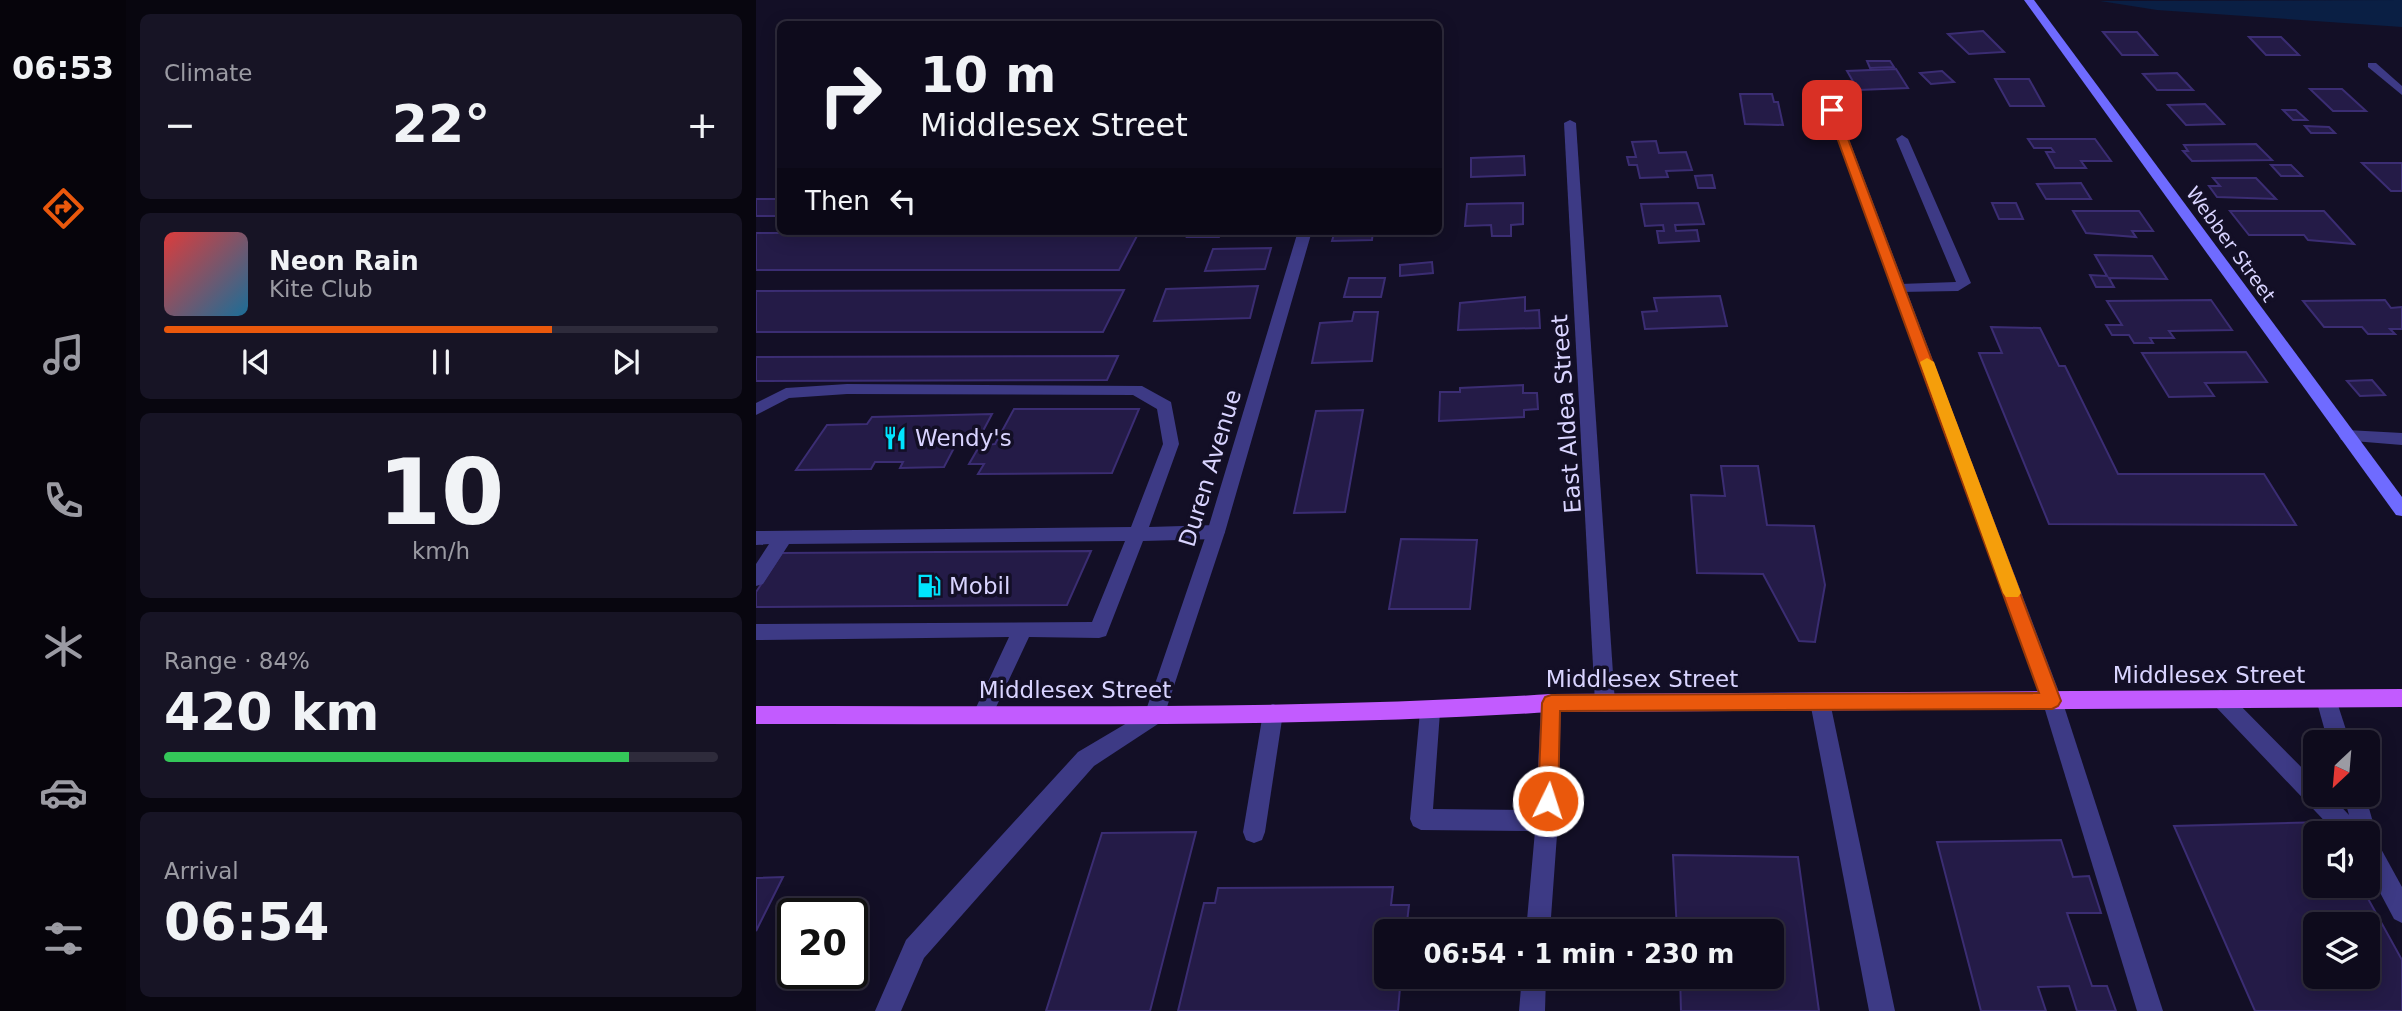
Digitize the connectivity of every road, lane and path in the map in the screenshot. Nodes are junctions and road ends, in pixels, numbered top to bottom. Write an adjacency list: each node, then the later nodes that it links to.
1 (2029, 0): 10 (street, Webber Street)
2 (2372, 65): 4 (street)
3 (1823, 84): 8 (street)
4 (2402, 92)
5 (1570, 123): 26 (street, East Aldea Street)
6 (1902, 139): 8 (street)
7 (1304, 235): 13 (street, Duren Avenue)
8 (1900, 288): 23 (street)
9 (756, 410): 14 (street)
10 (2347, 436): 11 (street); 12 (street, Webber Street)
11 (2402, 439)
12 (2402, 510)
13 (1216, 532): 14 (street); 31 (street, Duren Avenue)
14 (1137, 534): 15 (street); 18 (street)
15 (784, 537): 16 (street); 17 (street)
16 (756, 538)
17 (756, 579)
18 (1023, 629): 19 (street); 28 (street)
19 (756, 632)
20 (2402, 698): 22 (main road, Middlesex Street)
21 (2221, 699): 22 (main road, Middlesex Street); 23 (main road, Middlesex Street); 34 (street)
22 (2326, 699): 32 (street)
23 (2052, 701): 24 (main road, Middlesex Street); 43 (street)
24 (1820, 702): 26 (main road, Middlesex Street); 42 (street)
25 (1551, 703): 26 (main road, Middlesex Street); 27 (main road, Middlesex Street); 33 (street)
26 (1605, 703)
27 (1430, 712): 29 (main road, Middlesex Street); 33 (street)
28 (983, 713): 30 (main road, Middlesex Street); 31 (main road, Middlesex Street)
29 (1273, 713): 31 (main road, Middlesex Street); 35 (street)
30 (756, 715)
31 (1154, 716): 40 (street)
32 (2335, 730)
33 (1547, 821): 38 (street)
34 (2339, 821)
35 (1254, 832)
36 (2380, 868): 37 (street)
37 (2402, 911)
38 (1539, 919)
39 (1533, 989): 41 (street)
40 (888, 1011)
41 (1532, 1011)
42 (1882, 1011)
43 (2150, 1011)

